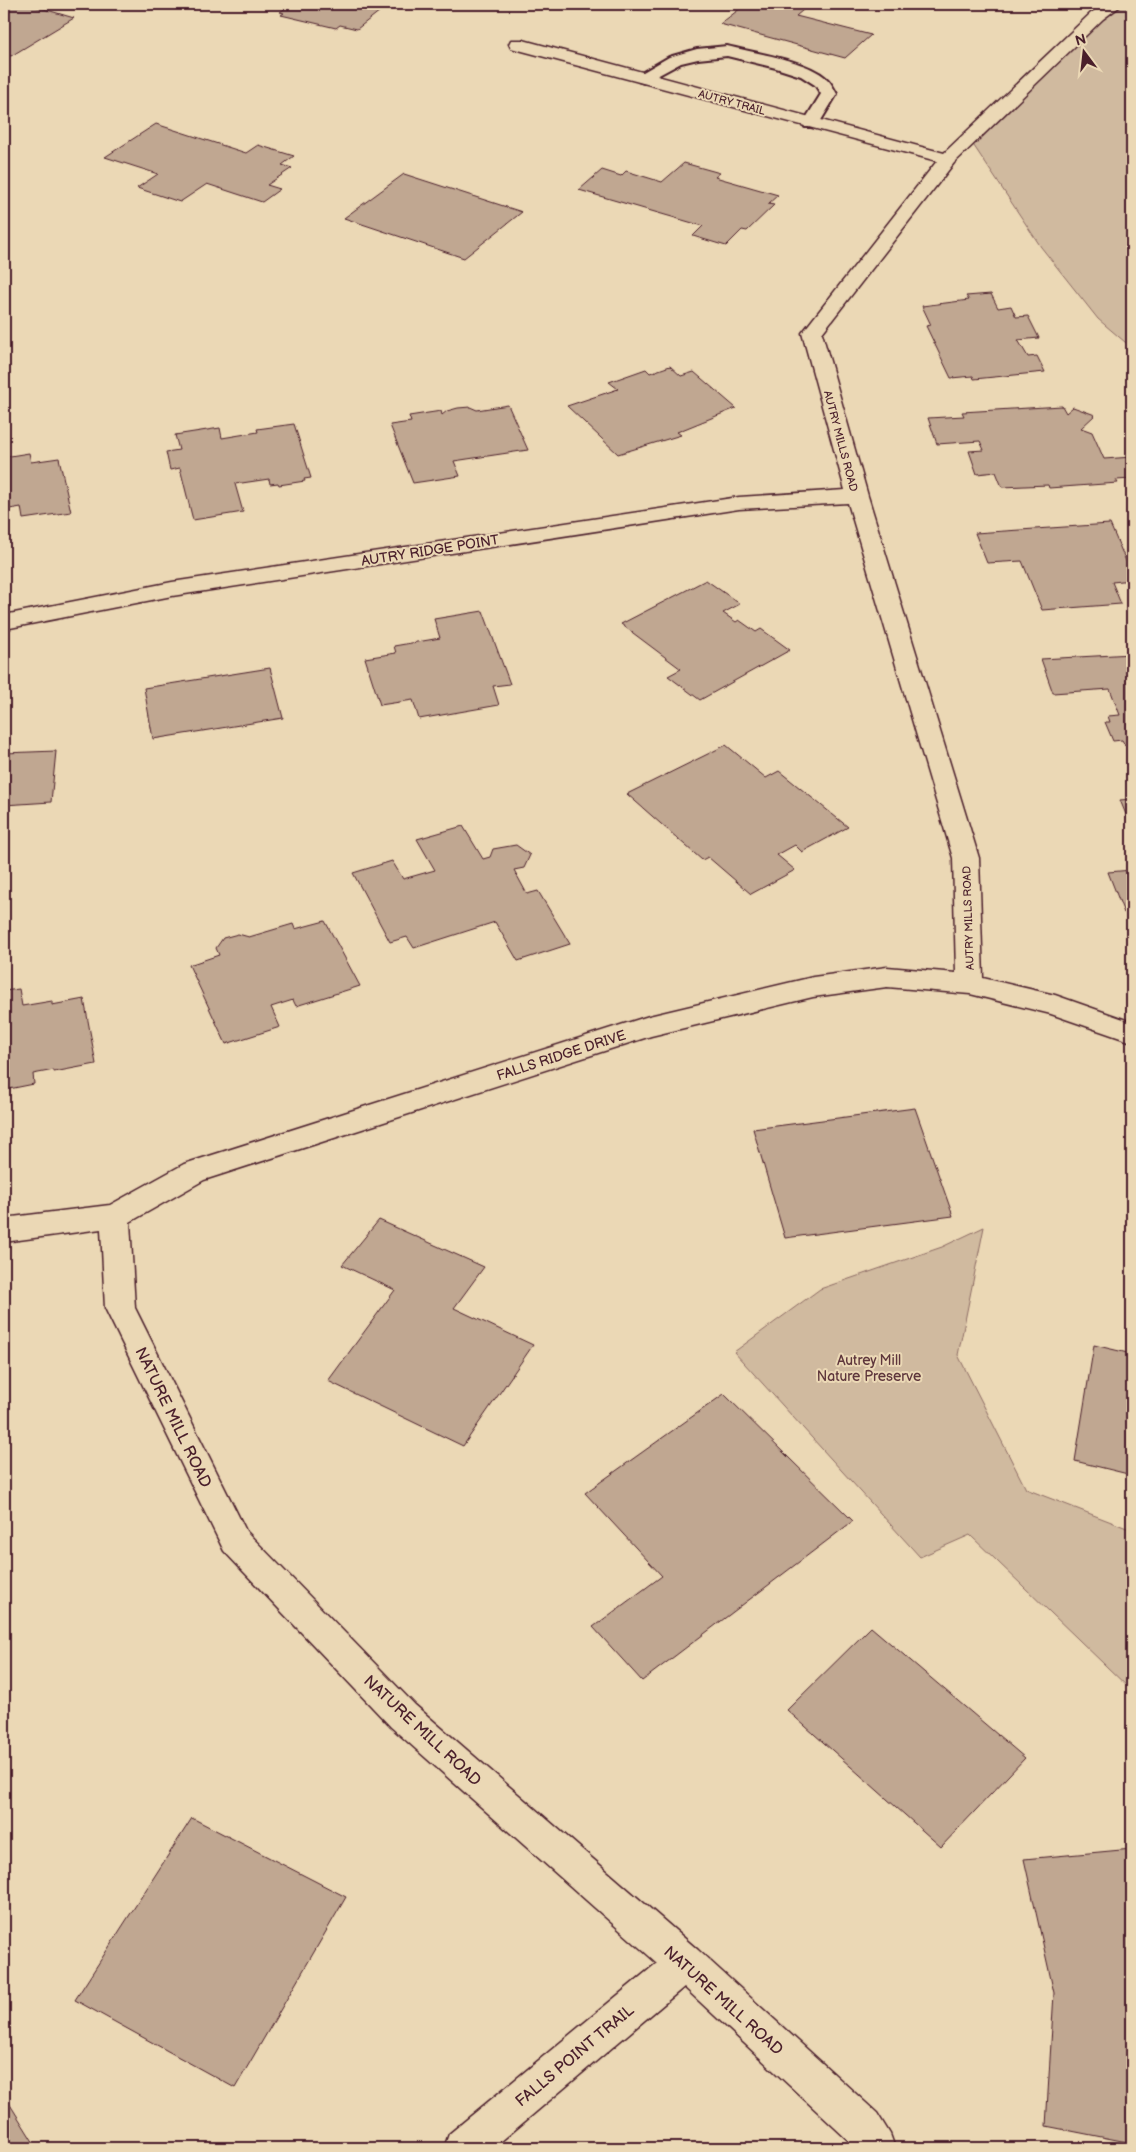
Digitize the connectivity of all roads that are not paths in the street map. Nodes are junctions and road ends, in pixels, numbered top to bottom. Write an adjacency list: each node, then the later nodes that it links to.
1 (1115, 4): 5 (street, AUTRY MILLS ROAD)
2 (517, 44): 3 (street, AUTRY TRAIL)
3 (644, 78): 4 (street, AUTRY TRAIL); 4 (lane)
4 (811, 123): 5 (street, AUTRY TRAIL)
5 (948, 159): 6 (street, AUTRY MILLS ROAD)
6 (857, 496): 7 (street, AUTRY RIDGE POINT); 8 (street, AUTRY MILLS ROAD)
7 (5, 622)
8 (970, 984): 9 (street, FALLS RIDGE DRIVE); 10 (street, FALLS RIDGE DRIVE)
9 (1132, 1032)
10 (115, 1216): 11 (street, FALLS RIDGE DRIVE); 12 (street, NATURE MILL ROAD)
11 (4, 1230)
12 (685, 1963): 13 (street, FALLS POINT TRAIL); 14 (street, NATURE MILL ROAD)
13 (464, 2148)
14 (876, 2148)

